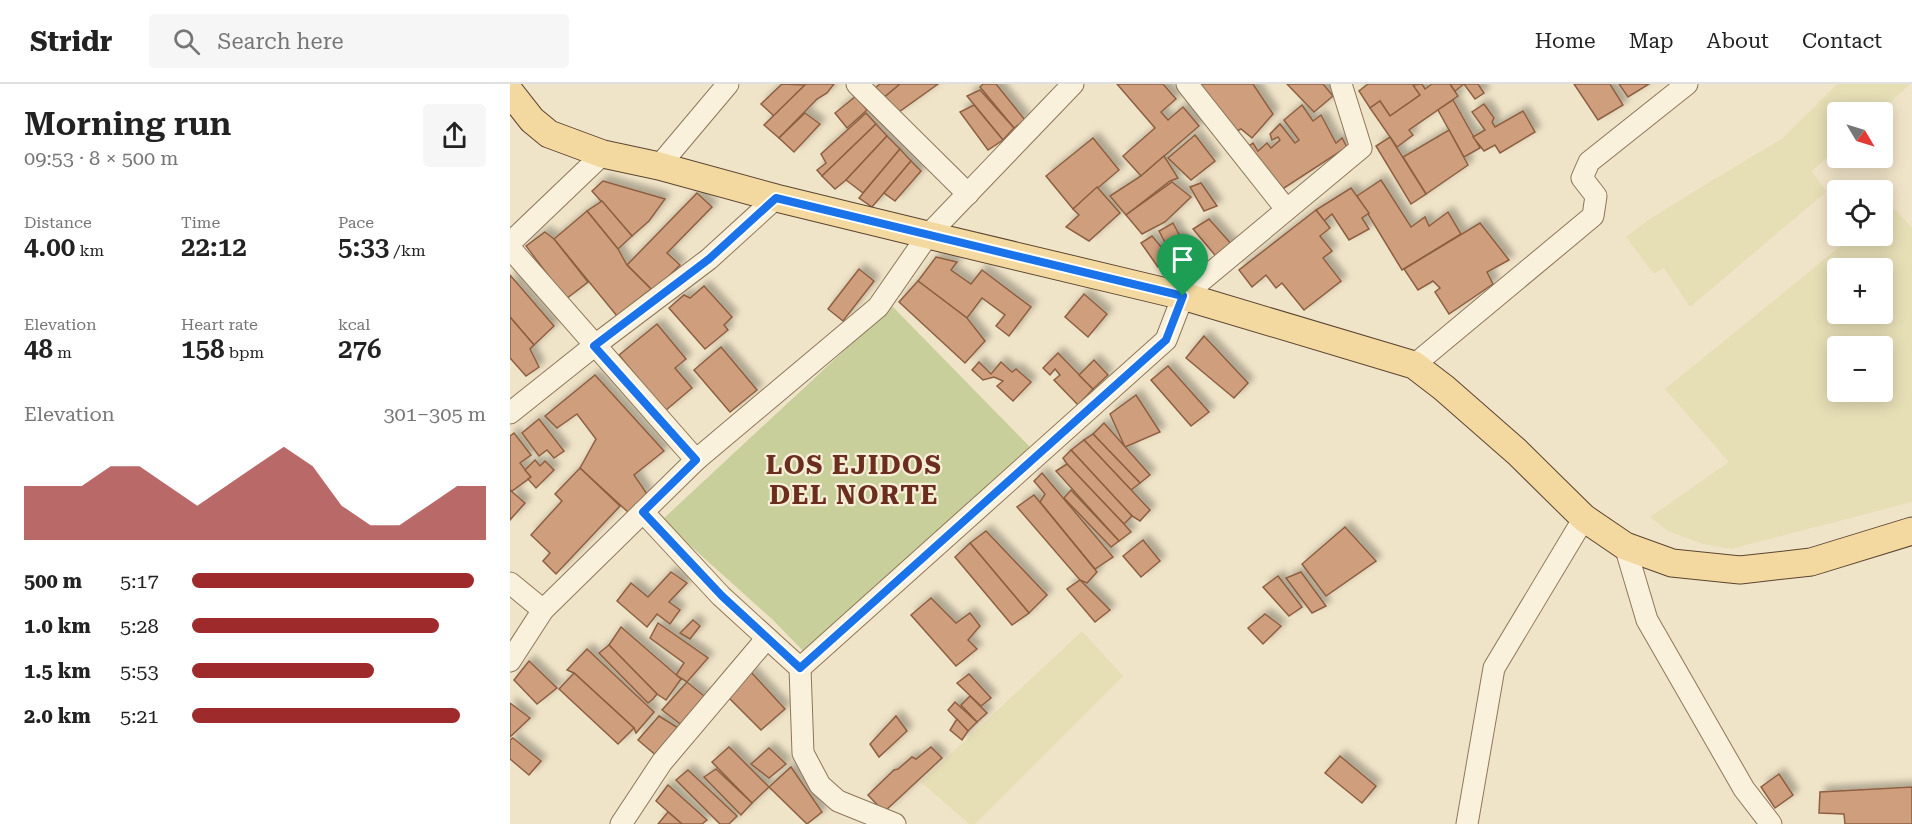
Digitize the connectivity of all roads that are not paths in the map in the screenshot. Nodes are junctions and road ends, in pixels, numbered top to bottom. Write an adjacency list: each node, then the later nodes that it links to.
1 (728, 84): 9 (street)
2 (857, 84): 10 (street)
3 (1073, 84): 10 (street)
4 (1187, 84): 12 (street)
5 (1341, 84): 12 (street)
6 (1687, 84): 18 (street)
7 (510, 92): 8 (main road)
8 (603, 154): 9 (main road); 14 (street)
9 (659, 166): 11 (main road)
10 (968, 194): 13 (street)
11 (776, 198): 13 (main road); 17 (street)
12 (1286, 209): 16 (street)
13 (928, 236): 16 (main road); 20 (street)
14 (510, 243)
15 (510, 248): 17 (street)
16 (1183, 296): 18 (main road); 29 (street)
17 (594, 346): 19 (street); 20 (street)
18 (1414, 365): 22 (main road)
19 (510, 413)
20 (696, 460): 21 (street)
21 (643, 512): 26 (street); 27 (street)
22 (1584, 518): 24 (main road); 32 (street)
23 (1912, 531): 24 (main road)
24 (1625, 546): 33 (street)
25 (510, 583): 26 (street)
26 (543, 610): 28 (street)
27 (767, 638): 29 (street); 30 (street)
28 (510, 661)
29 (800, 668): 31 (street)
30 (621, 824)
31 (895, 824)
32 (1467, 824)
33 (1771, 824)

